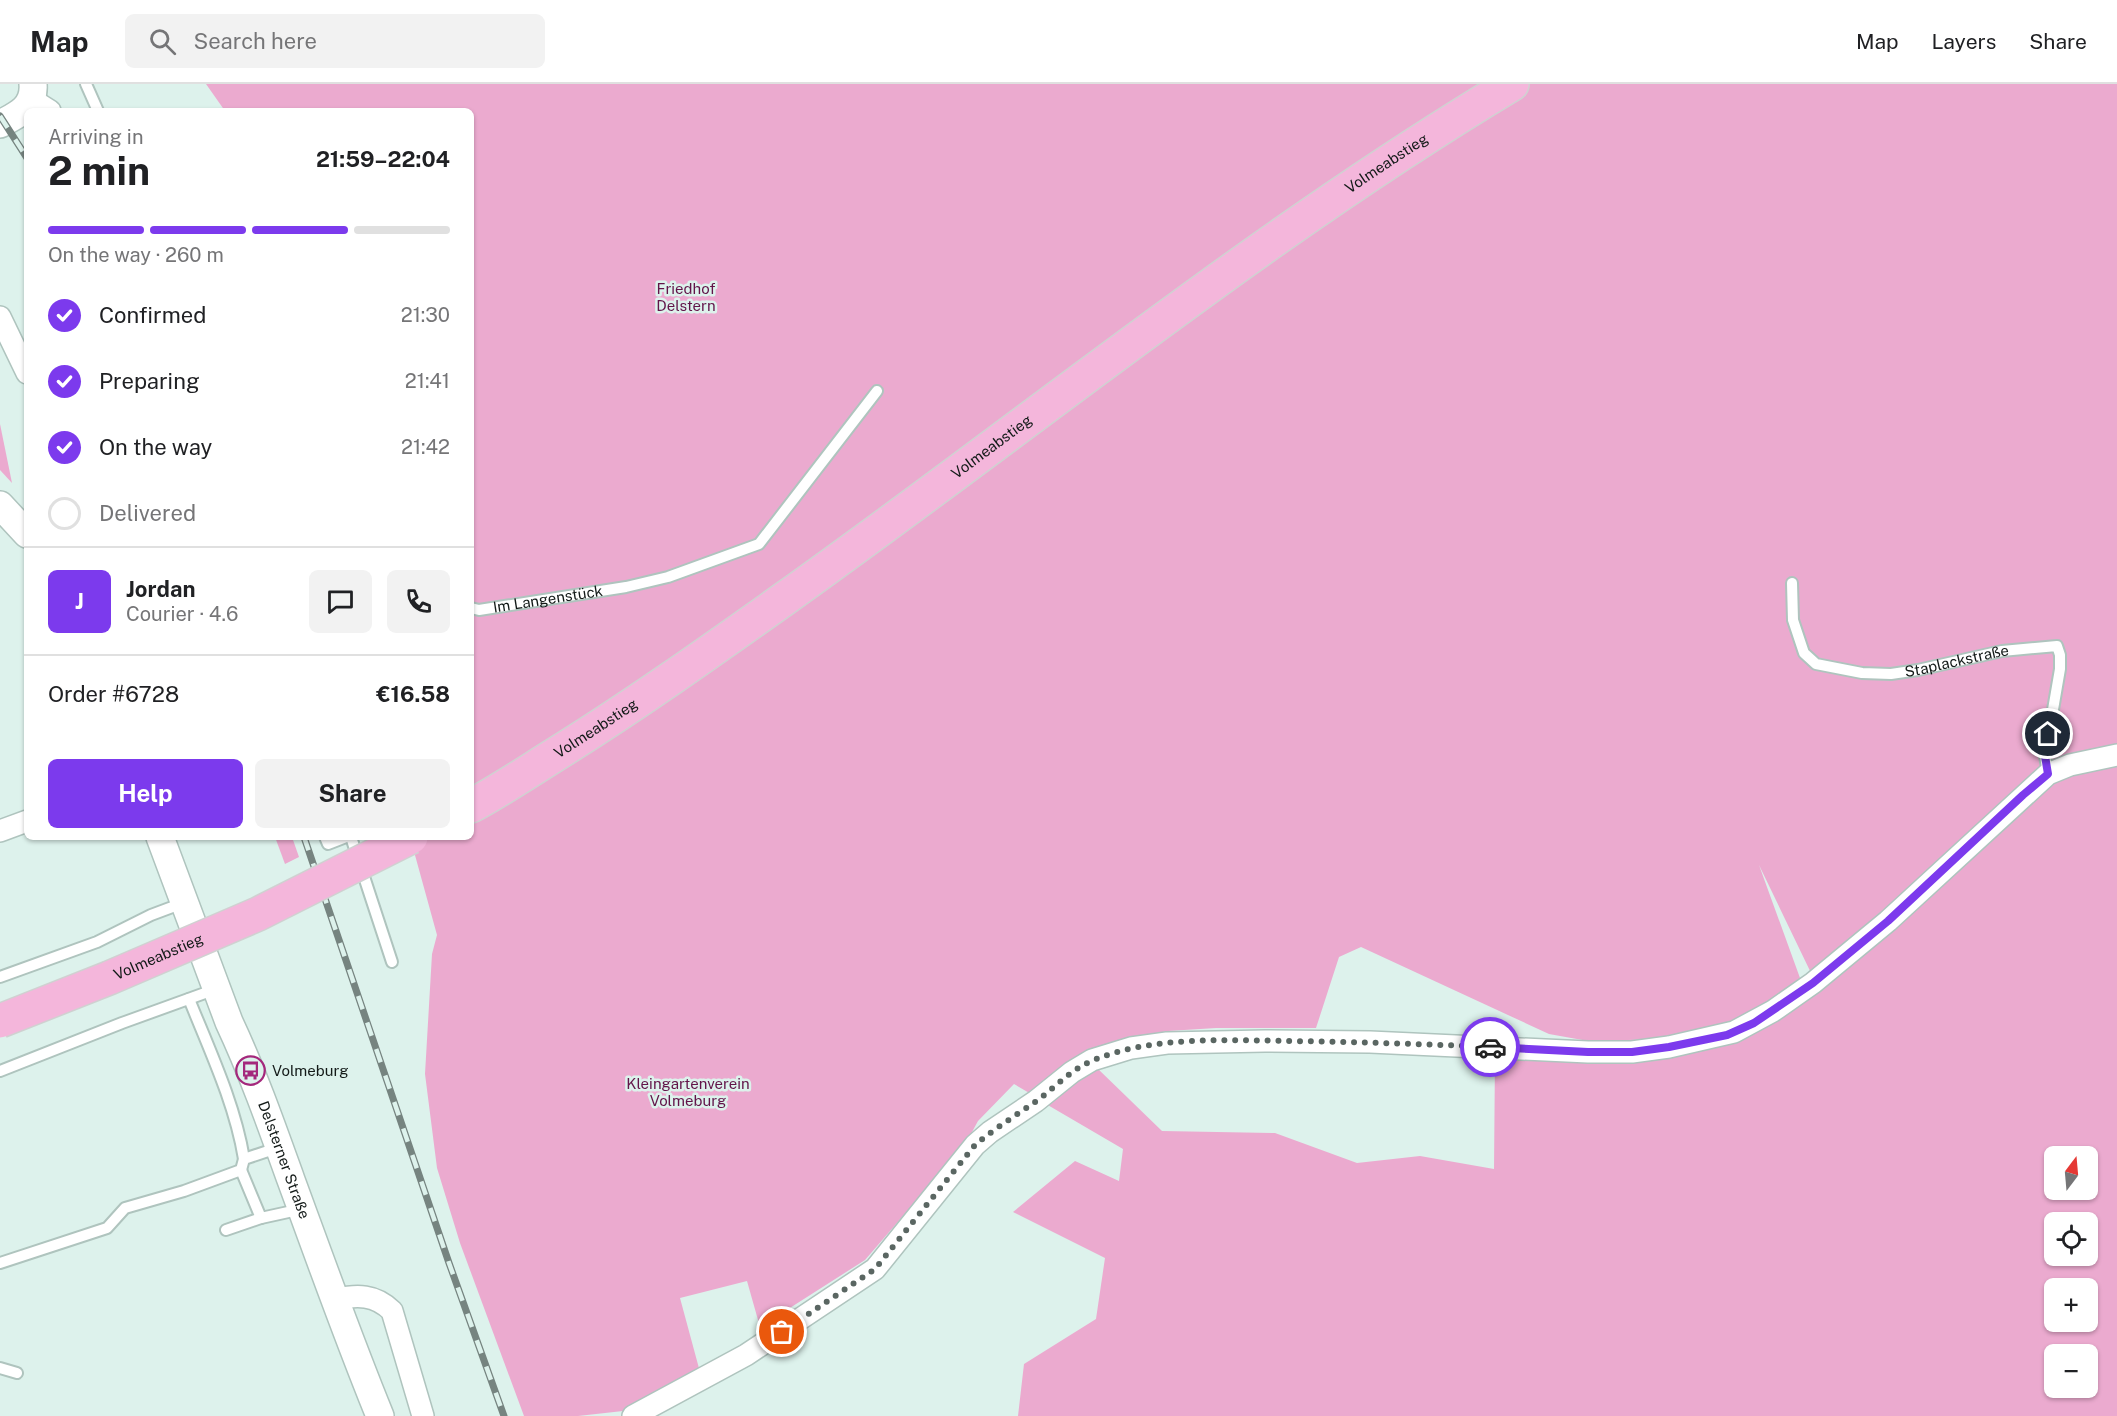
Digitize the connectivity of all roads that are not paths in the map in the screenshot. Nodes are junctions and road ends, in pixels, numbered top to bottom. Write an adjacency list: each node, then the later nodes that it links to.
1 (86, 84): 5 (lane)
2 (1512, 84): 15 (main road, Volmeabstieg)
3 (38, 98): 4 (street)
4 (27, 108)
5 (97, 108)
6 (24, 110): 7 (street)
7 (0, 124)
8 (0, 316): 9 (street)
9 (24, 367)
10 (877, 391): 12 (lane, Im Langenstück)
11 (1792, 583): 14 (lane, Staplackstraße)
12 (474, 609)
13 (2117, 755): 14 (street)
14 (2048, 774): 41 (street)
15 (474, 804)
16 (24, 822): 17 (street)
17 (0, 831)
18 (161, 840): 23 (street, Delsterner Straße)
19 (327, 840): 20 (lane)
20 (338, 840)
21 (352, 840): 24 (lane)
22 (405, 840): 28 (main road, Volmeabstieg, bridge)
23 (184, 903): 25 (lane); 26 (street, Delsterner Straße)
24 (392, 962)
25 (0, 977)
26 (216, 988): 27 (lane); 30 (street, Delsterner Straße)
27 (189, 999): 29 (lane); 31 (lane)
28 (0, 1021)
29 (0, 1071)
30 (280, 1147): 31 (lane); 32 (street, Delsterner Straße)
31 (243, 1165): 33 (lane); 35 (lane)
32 (302, 1209): 33 (lane); 36 (street, Delsterner Straße)
33 (261, 1218): 34 (lane)
34 (226, 1230)
35 (0, 1263)
36 (336, 1299): 39 (street, Delsterner Straße); 40 (street)
37 (0, 1368): 38 (lane)
38 (17, 1373)
39 (380, 1416)
40 (423, 1416)
41 (633, 1416)

